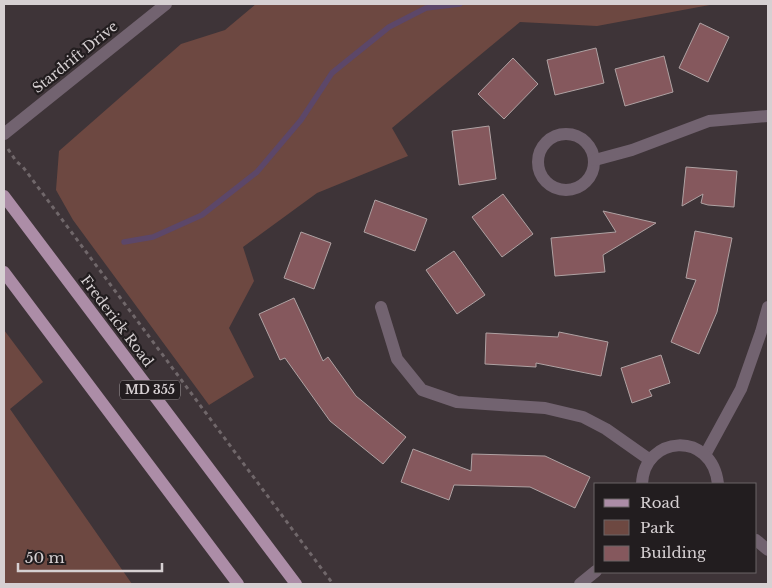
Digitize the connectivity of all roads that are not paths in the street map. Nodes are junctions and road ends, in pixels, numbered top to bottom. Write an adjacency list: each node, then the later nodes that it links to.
1 (166, 4): 3 (street, Stardrift Drive)
2 (768, 116): 4 (street)
3 (4, 134)
4 (594, 160): 4 (street)
5 (4, 196): 17 (main road, Frederick Road / MD 355)
6 (4, 272): 16 (main road, MD 355)
7 (381, 307): 10 (street)
8 (768, 308): 9 (street)
9 (705, 455): 10 (street); 12 (street)
10 (650, 460): 11 (street)
11 (642, 483)
12 (718, 483)
13 (757, 541): 14 (street)
14 (768, 550)
15 (594, 573): 18 (street)
16 (238, 584)
17 (296, 584)
18 (580, 584)

